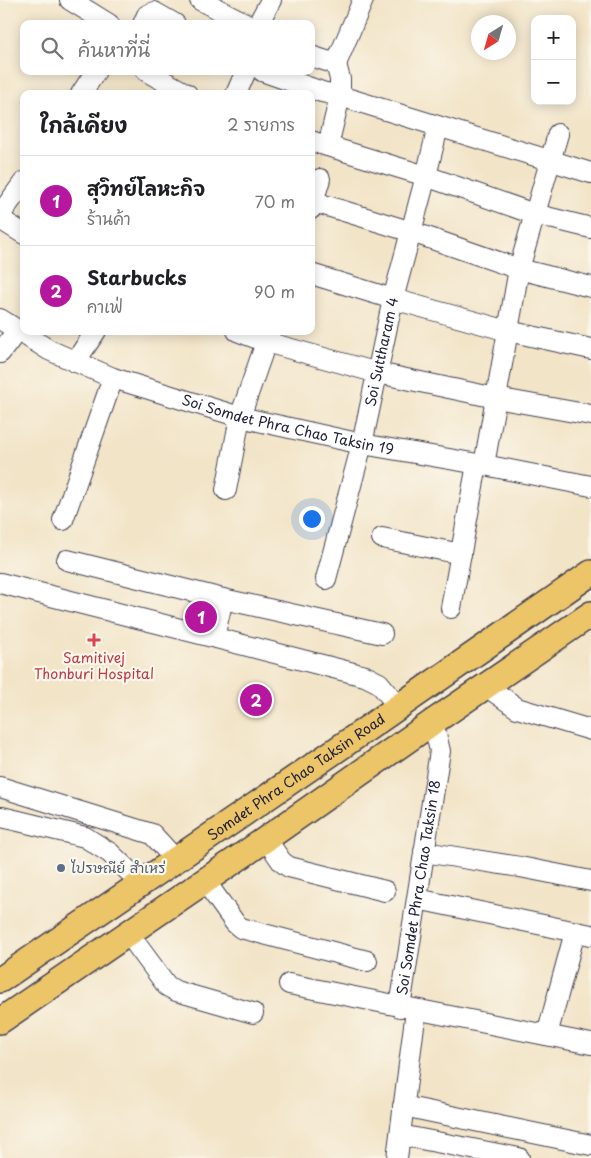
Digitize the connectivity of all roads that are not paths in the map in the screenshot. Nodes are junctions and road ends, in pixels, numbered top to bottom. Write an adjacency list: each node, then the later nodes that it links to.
1 (70, 0): 5 (street)
2 (200, 0): 8 (street)
3 (271, 0): 9 (street)
4 (363, 0): 11 (street)
5 (102, 20)
6 (145, 20): 7 (street)
7 (168, 20)
8 (239, 20)
9 (260, 20)
10 (315, 57): 11 (street)
11 (336, 64): 19 (street)
12 (94, 75): 16 (street)
13 (153, 75): 17 (street)
14 (244, 75): 18 (street)
15 (273, 75): 19 (street)
16 (85, 90)
17 (180, 90)
18 (238, 90)
19 (340, 96): 20 (street); 22 (street)
20 (438, 127): 23 (street); 25 (street, Soi Suttharam 4)
21 (558, 134): 23 (street)
22 (320, 144): 25 (street)
23 (551, 161): 24 (street); 30 (street)
24 (591, 173)
25 (426, 176): 30 (street); 35 (street, Soi Suttharam 4)
26 (320, 179): 28 (street)
27 (20, 188): 31 (street)
28 (315, 195)
29 (315, 205): 35 (street)
30 (534, 214): 33 (street); 36 (street)
31 (0, 215)
32 (0, 219): 34 (street)
33 (591, 228)
34 (20, 232)
35 (412, 232): 36 (street); 39 (street, Soi Suttharam 4)
36 (519, 269): 38 (street); 42 (street)
37 (315, 275): 39 (street)
38 (591, 287)
39 (393, 299): 42 (street); 50 (street, Soi Suttharam 4)
40 (0, 320): 41 (street, Soi Somdet Phra Chao Taksin 19)
41 (17, 330): 43 (street, Soi Somdet Phra Chao Taksin 19); 48 (street)
42 (508, 331): 47 (street); 52 (street)
43 (20, 332)
44 (25, 335): 49 (street, Soi Somdet Phra Chao Taksin 19)
45 (93, 335): 49 (street)
46 (268, 336): 50 (street); 54 (street)
47 (591, 349)
48 (0, 353)
49 (75, 362): 51 (street, Soi Somdet Phra Chao Taksin 19)
50 (378, 373): 52 (street); 55 (street, Soi Suttharam 4)
51 (112, 378): 54 (street, Soi Somdet Phra Chao Taksin 19); 59 (street)
52 (496, 398): 53 (street); 56 (street)
53 (591, 415)
54 (240, 416): 55 (street, Soi Somdet Phra Chao Taksin 19); 58 (street)
55 (362, 444): 56 (street, Soi Somdet Phra Chao Taksin 19); 64 (street, Soi Suttharam 4)
56 (480, 464): 57 (street, Soi Somdet Phra Chao Taksin 19); 61 (street)
57 (591, 486)
58 (226, 490)
59 (63, 520)
60 (382, 538): 61 (street)
61 (461, 554): 67 (street)
62 (67, 560): 66 (street)
63 (591, 573): 72 (main road, Somdet Phra Chao Taksin Road)
64 (326, 578)
65 (0, 583): 70 (street)
66 (223, 599): 69 (street); 70 (street)
67 (451, 608)
68 (591, 614): 71 (main road)
69 (382, 634)
70 (214, 637): 72 (street)
71 (486, 686): 73 (main road); 74 (street)
72 (399, 707): 78 (main road, Somdet Phra Chao Taksin Road)
73 (433, 722): 77 (main road); 79 (street, Soi Somdet Phra Chao Taksin 18)
74 (591, 730)
75 (0, 787): 80 (street)
76 (2, 817): 82 (street)
77 (266, 840): 81 (main road); 84 (street)
78 (197, 846): 80 (main road, Somdet Phra Chao Taksin Road); 81 (main road)
79 (424, 852): 83 (street); 85 (street, Soi Somdet Phra Chao Taksin 18)
80 (176, 860): 82 (main road, Somdet Phra Chao Taksin Road)
81 (212, 876): 86 (main road); 89 (street)
82 (146, 881): 86 (main road); 90 (main road, Somdet Phra Chao Taksin Road)
83 (591, 881)
84 (385, 891)
85 (417, 899): 88 (street); 92 (street, Soi Somdet Phra Chao Taksin 18)
86 (170, 905): 87 (main road)
87 (128, 933): 93 (street); 94 (main road)
88 (583, 934): 95 (street)
89 (366, 961)
90 (0, 980)
91 (289, 984): 92 (street)
92 (408, 1008): 95 (street); 97 (street, Soi Somdet Phra Chao Taksin 18)
93 (253, 1013)
94 (0, 1022)
95 (547, 1036): 96 (street)
96 (591, 1044)
97 (403, 1106): 98 (street, Soi Somdet Phra Chao Taksin 18); 99 (street)
98 (400, 1135): 100 (street); 101 (street, Soi Somdet Phra Chao Taksin 18)
99 (591, 1145)
100 (432, 1150): 102 (street)
101 (397, 1158)
102 (520, 1158)

